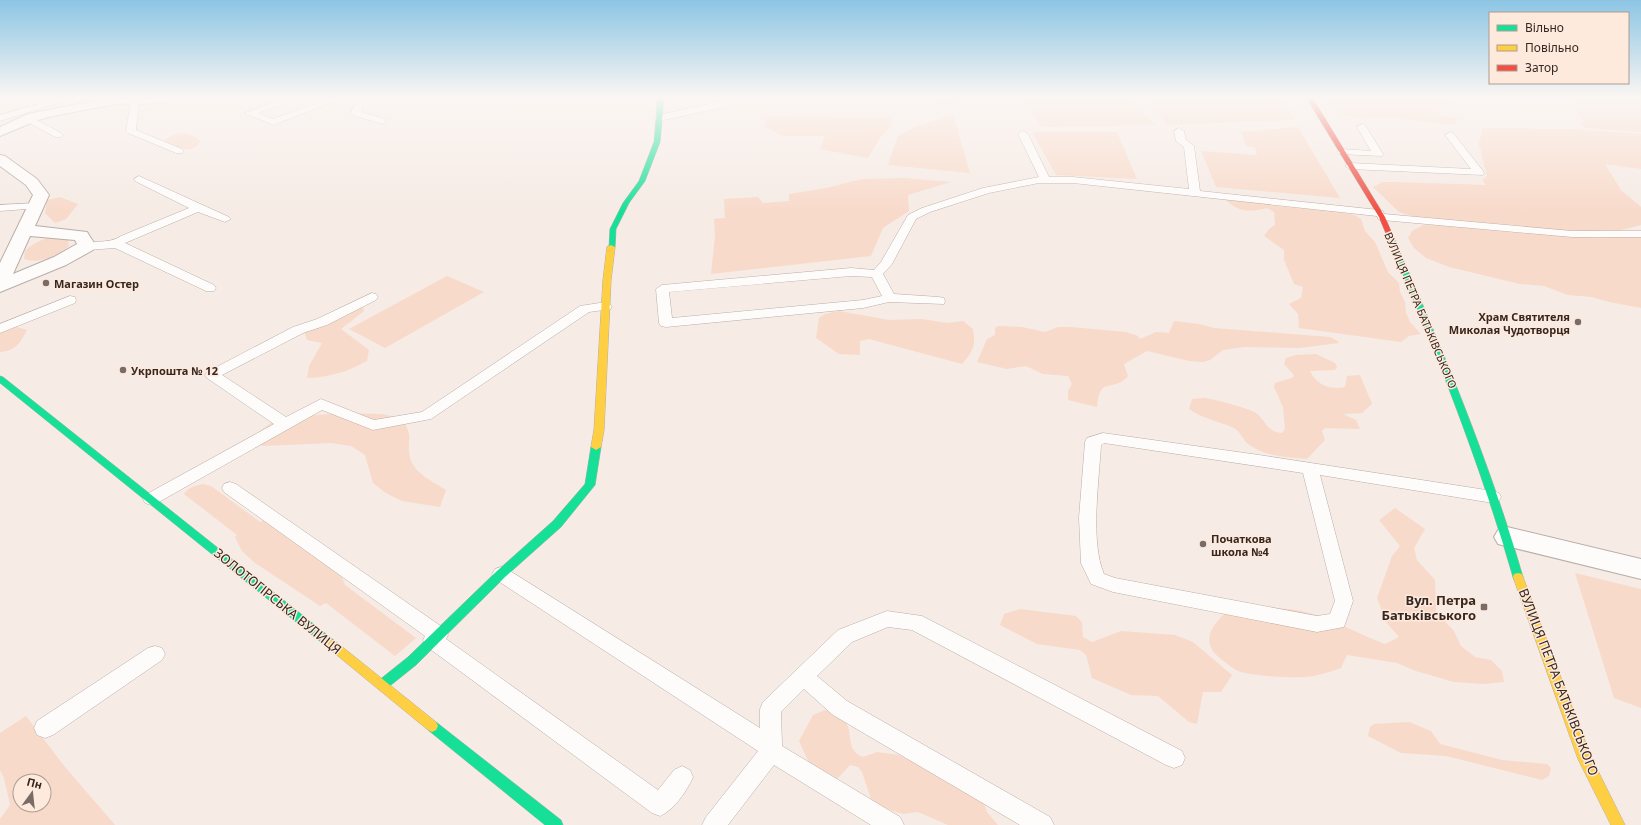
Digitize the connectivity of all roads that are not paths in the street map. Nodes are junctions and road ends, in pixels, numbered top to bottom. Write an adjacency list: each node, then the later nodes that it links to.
1 (1450, 135): 11 (lane)
2 (144, 136): 8 (lane)
3 (658, 136): 32 (street)
4 (1023, 136): 13 (lane)
5 (1180, 136): 14 (lane)
6 (1332, 136): 9 (street, ВУЛИЦЯ ПЕТРА БАТЬКІВСЬКОГО)
7 (1367, 136): 9 (lane)
8 (179, 151)
9 (1342, 152): 11 (street, ВУЛИЦЯ ПЕТРА БАТЬКІВСЬКОГО)
10 (0, 159): 15 (street)
11 (1350, 166): 18 (street, ВУЛИЦЯ ПЕТРА БАТЬКІВСЬКОГО)
12 (139, 179): 17 (lane)
13 (1046, 180): 14 (lane); 24 (lane)
14 (1195, 192): 18 (lane)
15 (36, 206): 16 (lane); 20 (street)
16 (0, 208)
17 (198, 208): 19 (lane); 22 (lane)
18 (1380, 215): 21 (lane); 38 (street, ВУЛИЦЯ ПЕТРА БАТЬКІВСЬКОГО)
19 (225, 219)
20 (24, 230): 23 (street); 25 (street)
21 (1641, 234)
22 (117, 244): 23 (lane); 27 (lane)
23 (87, 246): 26 (street)
24 (877, 274): 29 (lane); 29 (lane)
25 (0, 282)
26 (0, 286)
27 (210, 288)
28 (372, 297): 35 (lane)
29 (889, 298): 31 (lane)
30 (70, 300): 33 (lane)
31 (940, 301)
32 (606, 306): 35 (lane); 42 (street)
33 (0, 329)
34 (0, 378): 39 (street, ЗОЛОТОГІРСЬКА ВУЛИЦЯ)
35 (285, 424): 39 (lane)
36 (1310, 468): 36 (lane); 38 (lane)
37 (230, 488): 43 (lane)
38 (1493, 497): 40 (street, ВУЛИЦЯ ПЕТРА БАТЬКІВСЬКОГО)
39 (151, 500): 46 (street, ЗОЛОТОГІРСЬКА ВУЛИЦЯ)
40 (1507, 537): 41 (street); 55 (street, ВУЛИЦЯ ПЕТРА БАТЬКІВСЬКОГО)
41 (1641, 569)
42 (502, 574): 43 (street); 48 (lane)
43 (436, 637): 46 (street); 50 (lane)
44 (154, 654): 47 (lane)
45 (804, 677): 48 (lane); 49 (lane); 54 (lane)
46 (382, 685): 51 (street, ЗОЛОТОГІРСЬКА ВУЛИЦЯ)
47 (45, 728)
48 (771, 749): 52 (lane); 53 (lane)
49 (1174, 758)
50 (682, 777)
51 (556, 825)
52 (714, 825)
53 (892, 825)
54 (1042, 825)
55 (1618, 825)

